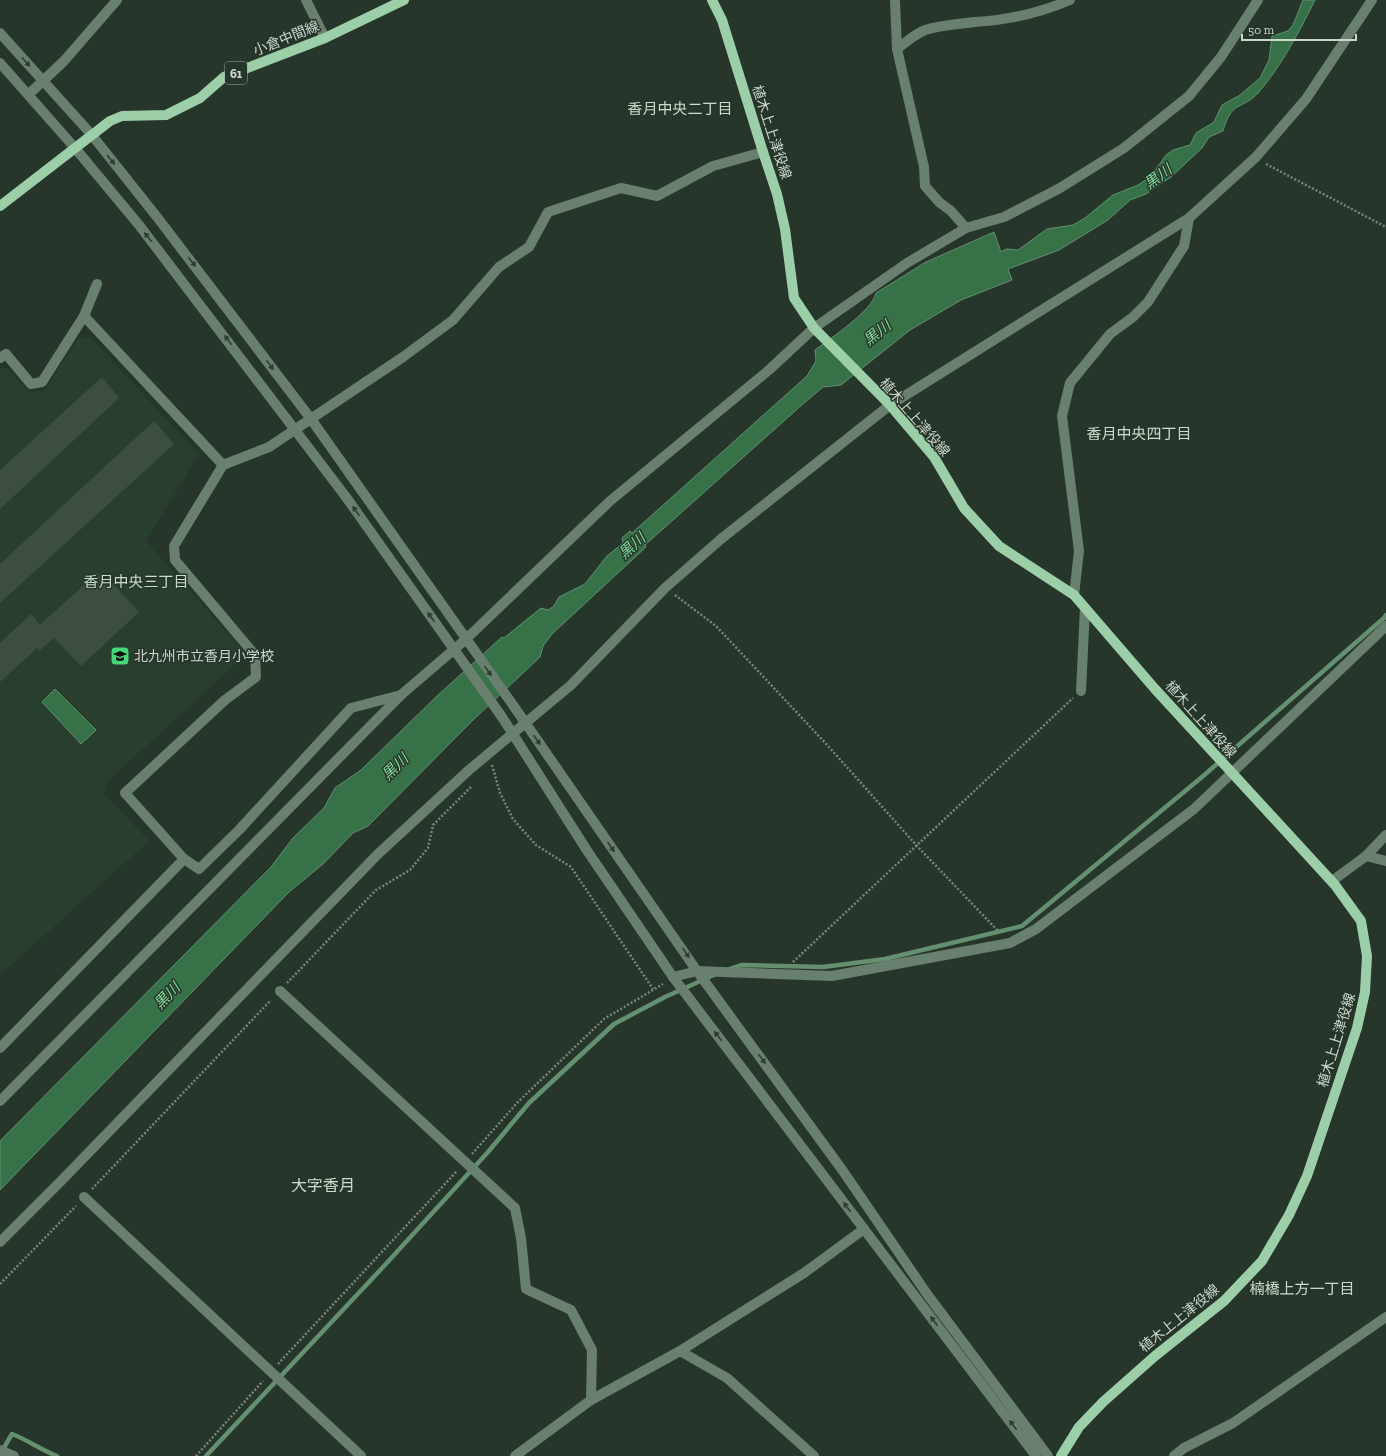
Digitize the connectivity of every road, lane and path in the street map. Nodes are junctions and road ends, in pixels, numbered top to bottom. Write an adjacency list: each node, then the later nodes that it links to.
1 (117, 0): 13 (street)
2 (306, 0): 10 (street)
3 (404, 0): 10 (main road, 小倉中間線 / 61)
4 (712, 0): 17 (main road, 植木上上津役線)
5 (895, 0): 11 (street)
6 (1070, 0): 11 (street)
7 (1258, 0): 21 (street)
8 (1372, 0): 18 (street)
9 (0, 33): 13 (street, one-way to 13)
10 (325, 38): 15 (main road, 小倉中間線 / 61)
11 (897, 49): 21 (street)
12 (0, 63): 14 (street)
13 (44, 81): 14 (street); 15 (street)
14 (29, 94): 16 (street)
15 (91, 134): 16 (main road, 小倉中間線 / 61); 28 (street, one-way to 28)
16 (75, 148): 19 (main road, 61); 29 (street, one-way to 16)
17 (763, 152): 25 (main road, 植木上上津役線); 28 (street)
18 (1256, 157): 20 (street); 22 (path)
19 (0, 206)
20 (1189, 218): 27 (street); 32 (street)
21 (966, 228): 25 (street)
22 (1386, 228)
23 (97, 284): 24 (street)
24 (84, 316): 26 (street); 30 (street)
25 (814, 328): 27 (main road, 植木上上津役線); 35 (street)
26 (0, 358)
27 (890, 405): 31 (street); 32 (main road, 植木上上津役線)
28 (311, 419): 29 (street); 35 (street)
29 (295, 429): 30 (street); 36 (street, one-way to 29)
30 (223, 465): 49 (street)
31 (665, 588): 39 (street); 47 (path)
32 (1074, 595): 33 (main road, 植木上上津役線)
33 (1085, 608): 37 (street); 44 (main road, 植木上上津役線)
34 (1386, 626): 44 (street)
35 (465, 640): 36 (street); 39 (street, one-way to 39)
36 (454, 649): 38 (street); 40 (street)
37 (1081, 691): 47 (path)
38 (402, 695): 49 (street); 59 (street)
39 (526, 724): 40 (street); 53 (street, one-way to 53)
40 (512, 734): 41 (street); 55 (street)
41 (489, 754): 42 (path); 63 (street)
42 (493, 766): 43 (path); 56 (path)
43 (487, 771)
44 (1231, 773): 51 (main road, 植木上上津役線); 52 (street)
45 (476, 782): 57 (path)
46 (1386, 835): 48 (street)
47 (917, 846): 52 (path); 54 (path)
48 (1366, 856): 50 (street); 51 (street)
49 (184, 859): 58 (street)
50 (1386, 860)
51 (1332, 881): 77 (main road, 植木上上津役線)
52 (1010, 944): 54 (street)
53 (698, 971): 54 (street); 55 (street); 76 (street, one-way to 76)
54 (781, 974)
55 (673, 977): 56 (path); 62 (street, one-way to 55)
56 (653, 990): 60 (path)
57 (280, 991): 60 (street); 61 (path)
58 (0, 1048)
59 (0, 1101)
60 (464, 1163): 67 (path); 68 (street)
61 (84, 1197): 64 (path); 67 (street)
62 (864, 1229): 66 (street); 75 (street, one-way to 62)
63 (0, 1242)
64 (0, 1284)
65 (1386, 1317): 78 (street)
66 (680, 1350): 68 (street); 74 (street)
67 (270, 1372): 71 (path); 72 (street)
68 (591, 1400): 73 (street)
69 (0, 1450): 70 (street)
70 (14, 1456)
71 (196, 1456)
72 (360, 1456)
73 (515, 1456)
74 (814, 1456)
75 (1036, 1456)
76 (1048, 1456)
77 (1062, 1456)
78 (1174, 1456)

